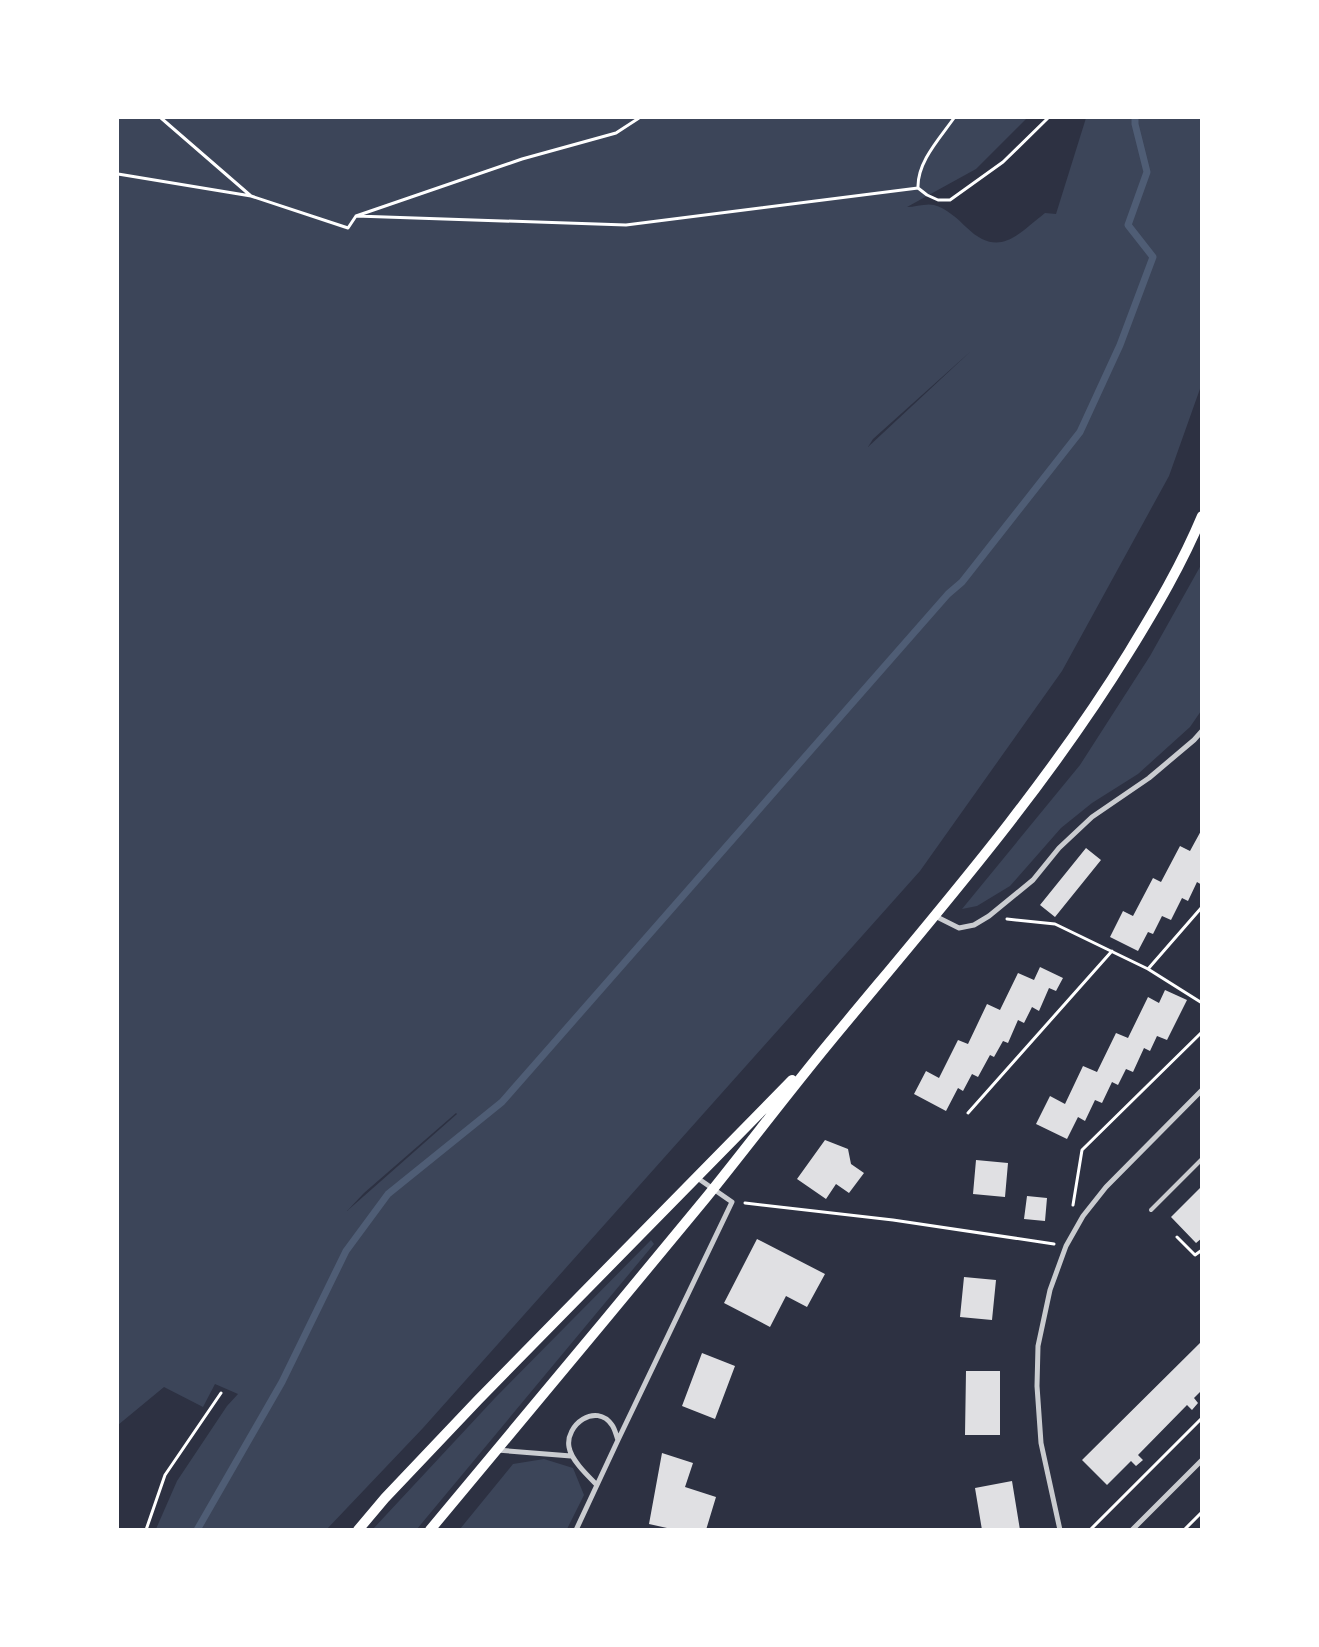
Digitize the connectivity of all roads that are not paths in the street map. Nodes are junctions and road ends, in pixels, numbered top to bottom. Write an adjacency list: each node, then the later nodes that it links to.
1 (1202, 516): 3 (main road)
2 (1202, 731): 3 (street)
3 (935, 916): 4 (main road)
4 (828, 1044): 7 (main road); 8 (main road)
5 (1202, 1090): 18 (street)
6 (1202, 1159): 9 (lane)
7 (696, 1177): 8 (street); 15 (main road)
8 (713, 1188): 10 (street); 11 (main road)
9 (1151, 1210)
10 (618, 1440): 12 (street); 14 (street)
11 (496, 1450): 12 (street); 16 (main road)
12 (572, 1456): 14 (street)
13 (1202, 1460): 19 (street)
14 (597, 1485): 17 (street)
15 (358, 1530)
16 (430, 1530)
17 (576, 1530)
18 (1060, 1530)
19 (1132, 1530)

